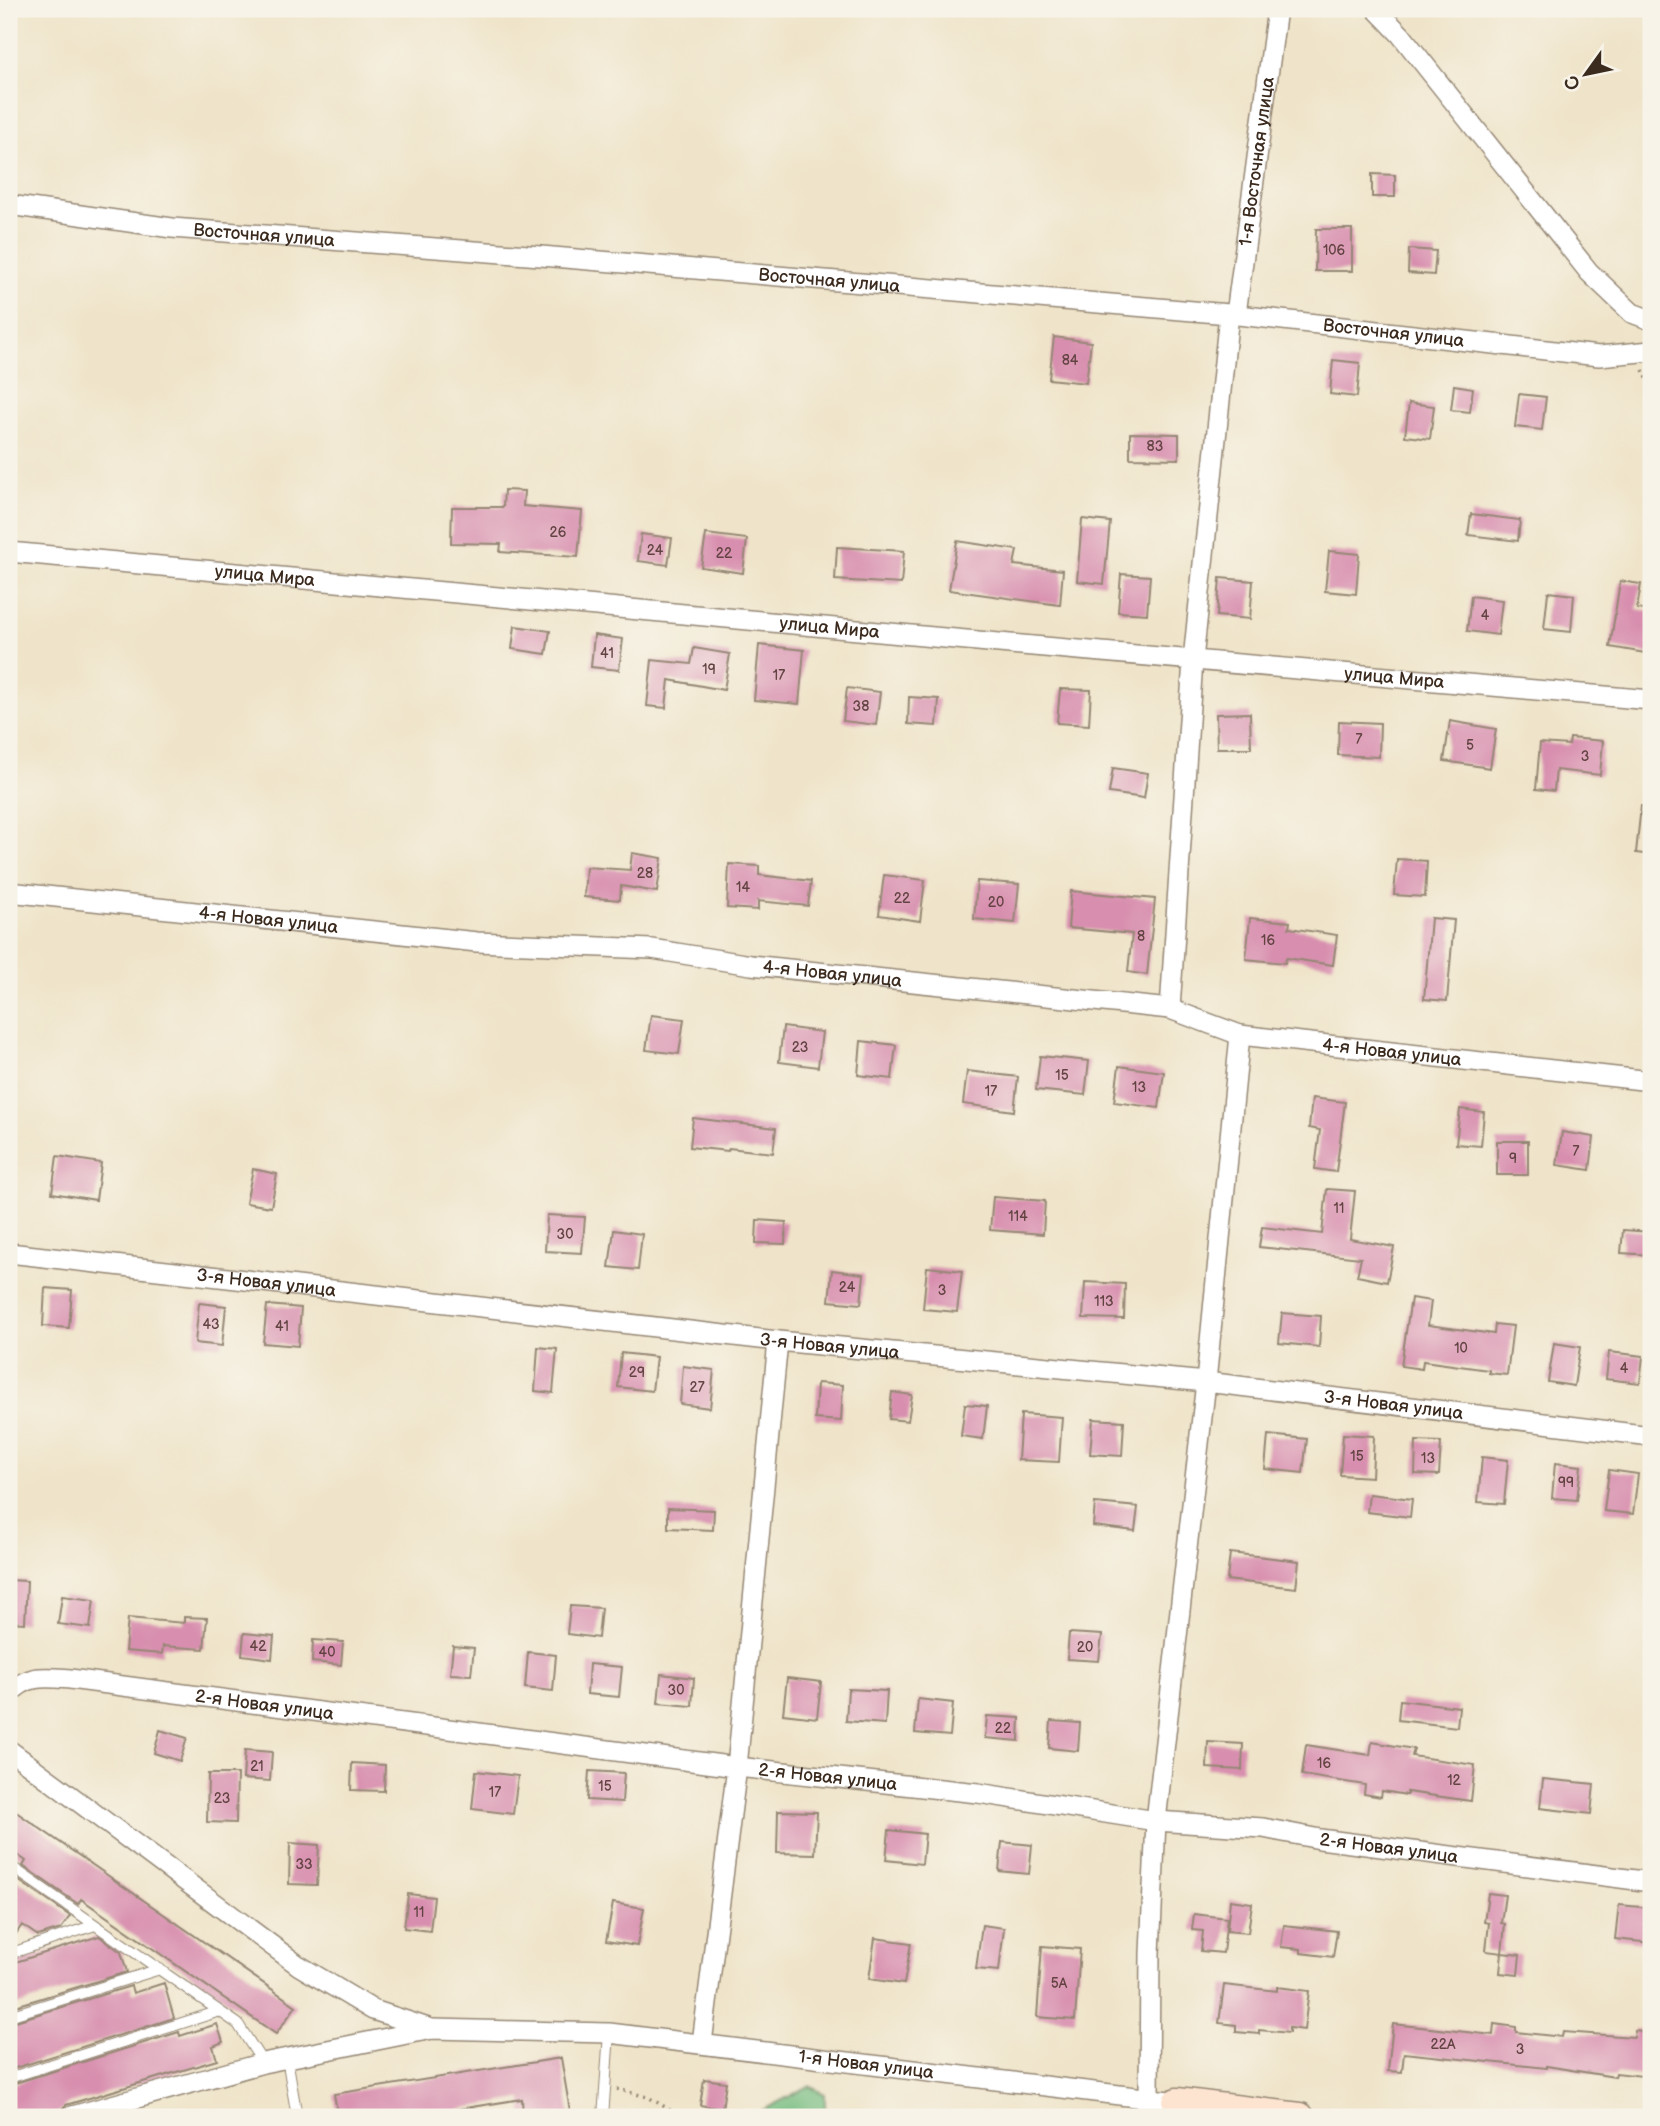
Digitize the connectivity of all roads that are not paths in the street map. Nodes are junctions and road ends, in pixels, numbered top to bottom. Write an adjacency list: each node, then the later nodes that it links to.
1 (1277, 9): 4 (street, 1-я Восточная улица)
2 (1376, 9): 5 (street)
3 (9, 205): 4 (street, Восточная улица)
4 (1233, 314): 6 (street, Восточная улица); 8 (street, 1-я Восточная улица)
5 (1651, 320)
6 (1651, 351)
7 (9, 552): 8 (street, улица Мира)
8 (1193, 660): 9 (street, улица Мира); 11 (street, 1-я Восточная улица)
9 (1651, 700)
10 (9, 891): 11 (street, 4-я Новая улица)
11 (1170, 1009): 12 (street, 4-я Новая улица)
12 (1240, 1035): 13 (street, 4-я Новая улица); 16 (street)
13 (1651, 1081)
14 (9, 1252): 15 (street, 3-я Новая улица)
15 (778, 1341): 16 (street, 3-я Новая улица); 20 (street)
16 (1206, 1382): 17 (street, 3-я Новая улица); 21 (street)
17 (1651, 1436)
18 (9, 1694): 20 (street, 2-я Новая улица)
19 (9, 1750): 29 (street)
20 (737, 1766): 21 (street, 2-я Новая улица); 31 (street)
21 (1156, 1821): 23 (street, 2-я Новая улица); 35 (street)
22 (9, 1865): 24 (lane)
23 (1651, 1882)
24 (95, 1925): 25 (lane); 26 (lane)
25 (9, 1954)
26 (160, 1969): 27 (lane); 28 (lane)
27 (219, 2011): 33 (lane); 34 (lane)
28 (9, 2016)
29 (432, 2029): 30 (street, 1-я Новая улица); 32 (street)
30 (609, 2033): 31 (street, 1-я Новая улица); 38 (lane)
31 (702, 2043): 35 (street, 1-я Новая улица)
32 (286, 2058): 33 (street); 37 (lane)
33 (263, 2063): 36 (street)
34 (9, 2078)
35 (1168, 2106): 39 (street, 1-я Новая улица)
36 (69, 2117)
37 (297, 2117)
38 (603, 2117)
39 (1300, 2117)

